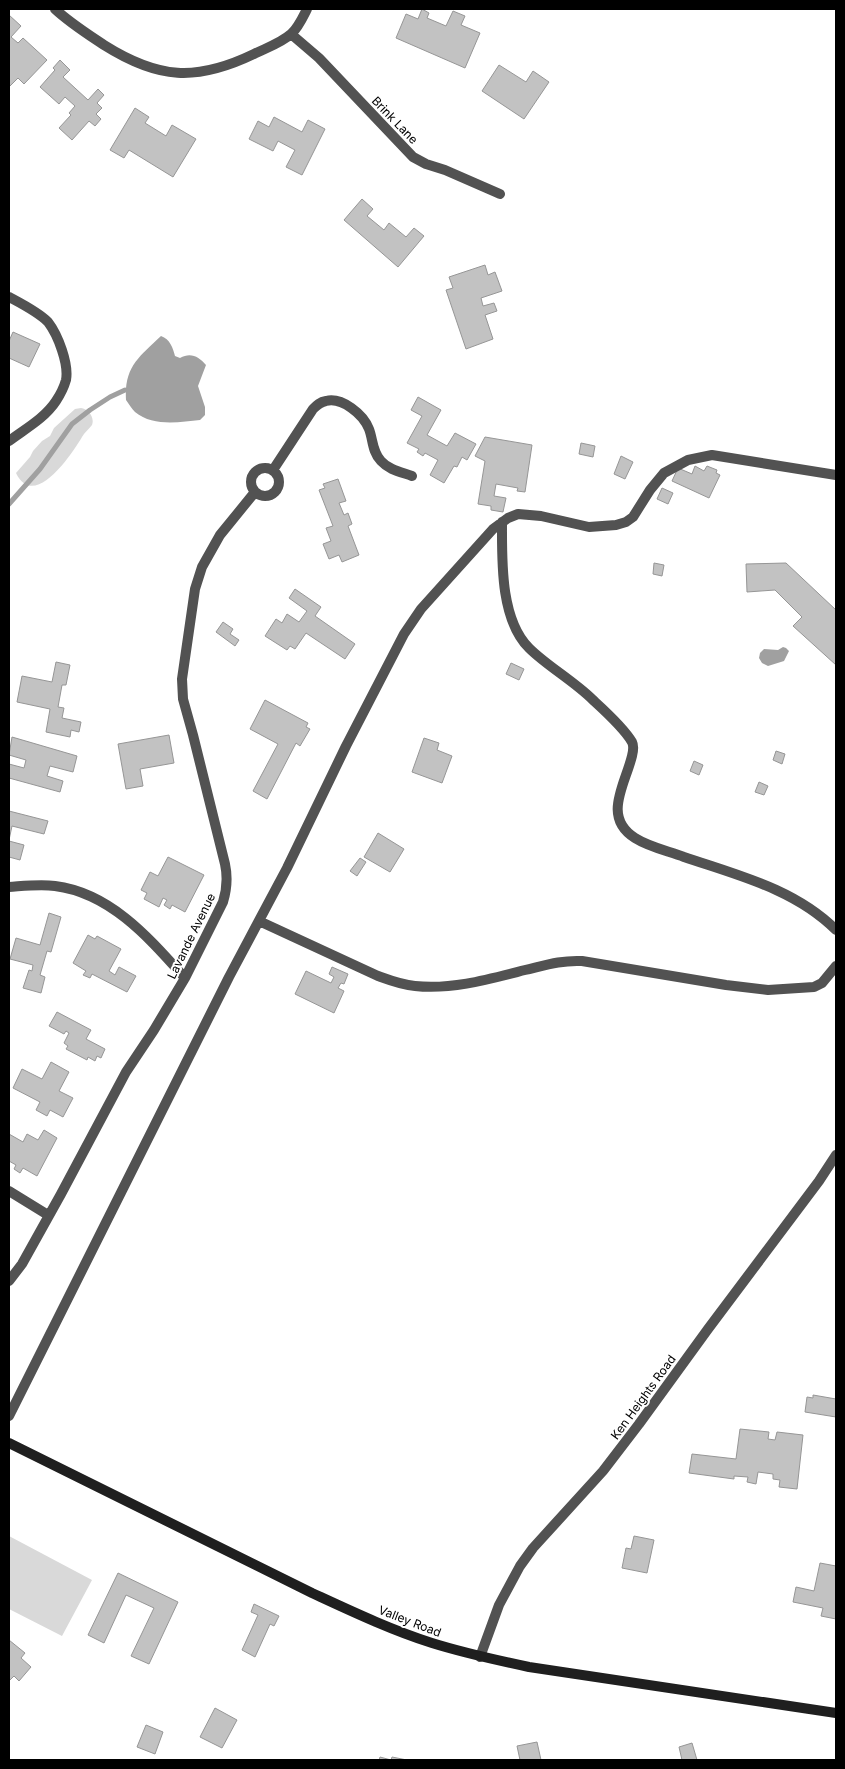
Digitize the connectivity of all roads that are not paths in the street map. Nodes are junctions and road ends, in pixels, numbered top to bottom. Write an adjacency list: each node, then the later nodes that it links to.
1 (55, 9): 3 (street)
2 (307, 9): 3 (street)
3 (291, 34): 4 (street, Brink Lane)
4 (500, 194)
5 (9, 298): 6 (street)
6 (9, 441)
7 (273, 470): 9 (street); 10 (street); 10 (street)
8 (836, 475): 11 (street)
9 (412, 476)
10 (255, 492): 16 (street, Lavande Avenue)
11 (502, 522): 13 (street); 14 (street)
12 (9, 887): 16 (street)
13 (259, 921): 15 (street); 21 (street)
14 (836, 930)
15 (836, 966)
16 (185, 978): 19 (street, Lavande Avenue)
17 (836, 1155): 23 (street, Ken Heights Road)
18 (9, 1191): 19 (street)
19 (48, 1215): 20 (street, Lavande Avenue)
20 (9, 1281)
21 (9, 1416)
22 (9, 1443): 23 (street, Valley Road)
23 (480, 1656): 24 (street, Valley Road)
24 (836, 1713)

